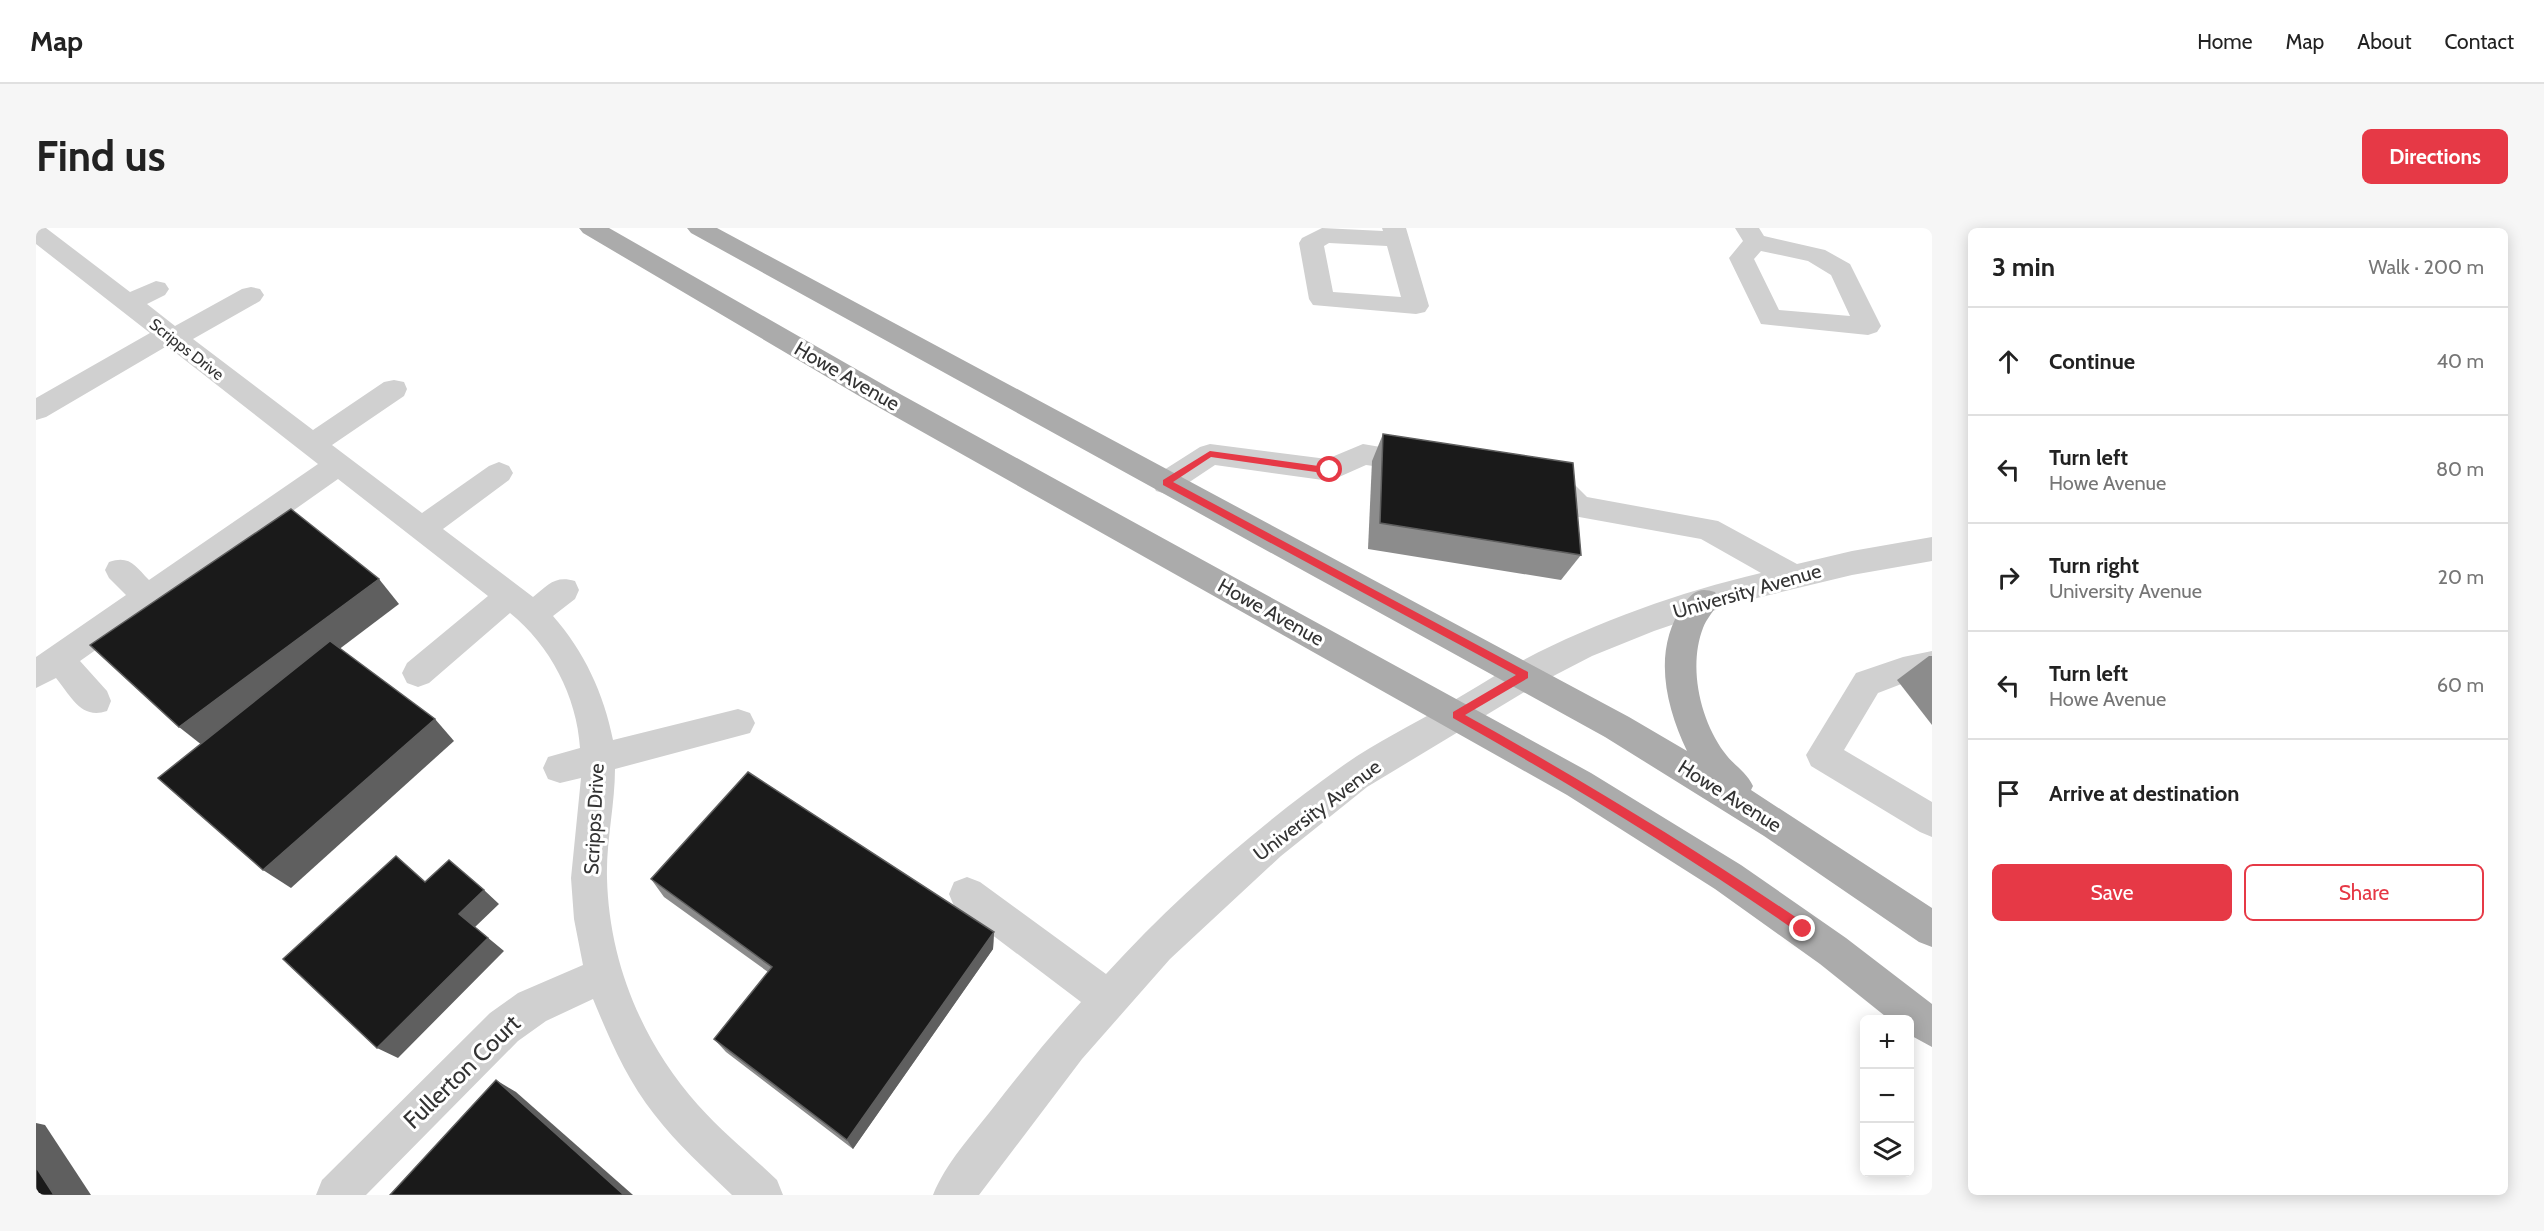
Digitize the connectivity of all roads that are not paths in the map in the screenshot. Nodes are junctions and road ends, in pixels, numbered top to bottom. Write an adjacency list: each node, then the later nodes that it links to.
1 (591, 228): 29 (main road, Howe Avenue)
2 (699, 228): 15 (main road, Howe Avenue)
3 (1395, 233): 3 (street)
4 (53, 234): 7 (street, Scripps Drive)
5 (1751, 235): 5 (street)
6 (251, 295): 7 (street)
7 (171, 336): 9 (street); 10 (street, Scripps Drive)
8 (394, 389): 10 (street)
9 (36, 410)
10 (312, 445): 11 (street, Scripps Drive)
11 (338, 465): 16 (street, Scripps Drive); 21 (street)
12 (1442, 466): 15 (street)
13 (499, 473): 16 (street)
14 (1510, 476): 19 (street)
15 (1166, 483): 27 (main road, Howe Avenue)
16 (421, 529): 23 (street, Scripps Drive)
17 (1932, 549): 19 (street, University Avenue)
18 (120, 570): 21 (street)
19 (1794, 577): 22 (street, University Avenue)
20 (564, 590): 23 (street)
21 (147, 597): 25 (street)
22 (1704, 601): 27 (street, University Avenue); 34 (main road)
23 (521, 605): 26 (street); 31 (street, Scripps Drive)
24 (1932, 664): 33 (street)
25 (47, 666): 28 (street)
26 (418, 674)
27 (1524, 675): 29 (street, University Avenue); 34 (main road, Howe Avenue)
28 (95, 701)
29 (1456, 715): 38 (street, University Avenue); 39 (main road, Howe Avenue)
30 (738, 723): 31 (street)
31 (598, 760): 32 (street); 37 (street, Scripps Drive)
32 (560, 768)
33 (1932, 820)
34 (1784, 830): 36 (main road, Howe Avenue)
35 (967, 894): 38 (street)
36 (1932, 929)
37 (604, 975): 40 (street, Fullerton Court); 41 (street, Scripps Drive)
38 (1108, 999): 42 (street, University Avenue)
39 (1932, 1028)
40 (337, 1195)
41 (762, 1195)
42 (954, 1195)

